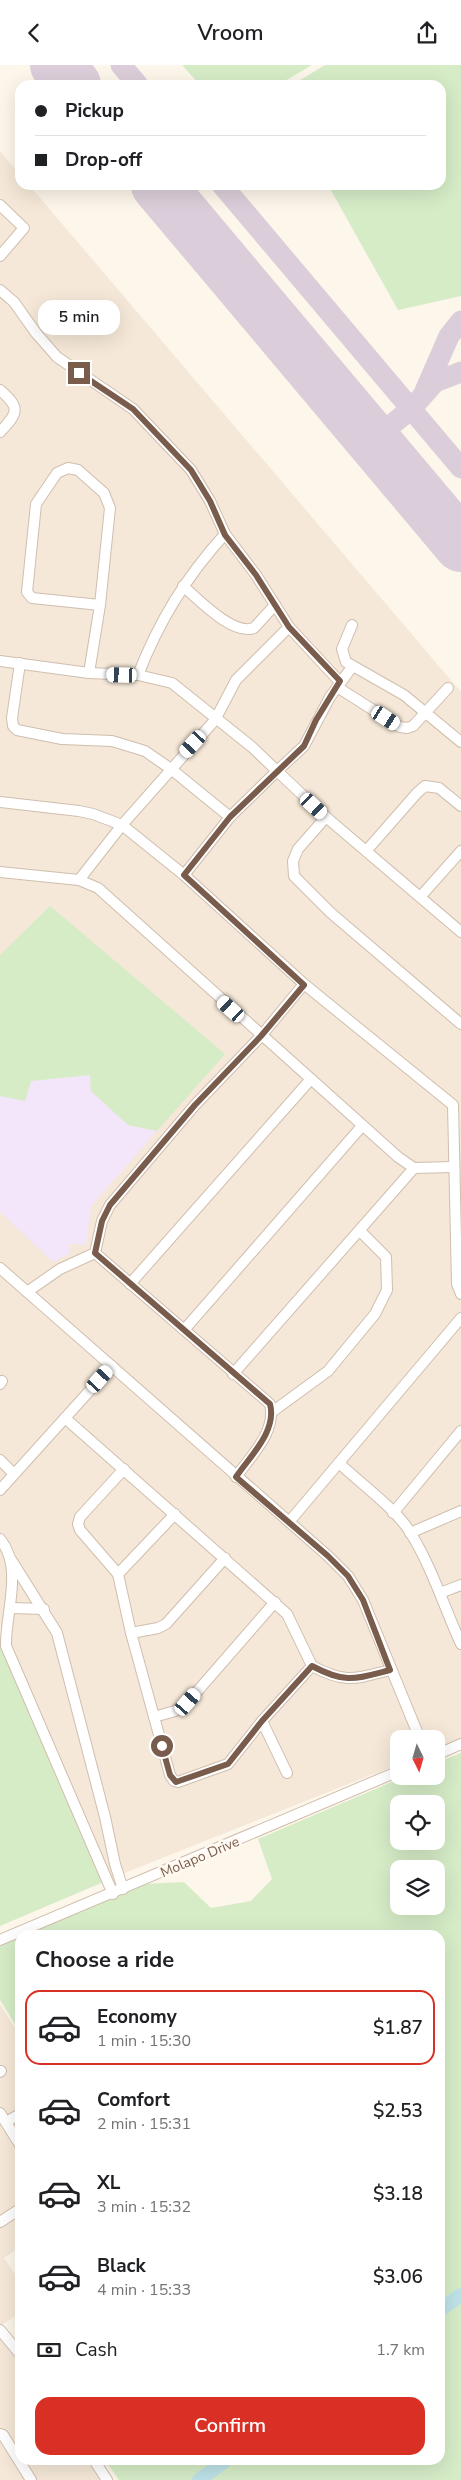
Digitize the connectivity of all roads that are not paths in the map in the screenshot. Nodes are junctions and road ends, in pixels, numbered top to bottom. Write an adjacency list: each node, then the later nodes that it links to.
1 (0, 205): 2 (street)
2 (0, 256)
3 (0, 290): 6 (street)
4 (0, 390): 5 (street)
5 (0, 432)
6 (225, 535): 7 (street); 9 (street)
7 (183, 586): 9 (street); 16 (street)
8 (100, 605): 8 (street); 15 (street)
9 (275, 605): 11 (street)
10 (352, 625): 14 (street)
11 (289, 627): 17 (street); 20 (street)
12 (0, 661): 13 (street)
13 (20, 663): 15 (street); 22 (street)
14 (352, 667): 17 (street); 19 (street)
15 (89, 673): 16 (street)
16 (138, 675): 20 (street)
17 (339, 684): 19 (street); 23 (street)
18 (448, 688): 19 (street)
19 (426, 711): 21 (street)
20 (215, 720): 22 (street); 23 (street)
21 (461, 742)
22 (171, 769): 26 (street); 28 (street)
23 (277, 771): 26 (street); 27 (street)
24 (0, 802): 28 (street)
25 (461, 805): 29 (street)
26 (230, 817): 32 (street)
27 (326, 817): 29 (street); 37 (street)
28 (122, 825): 32 (street); 33 (street)
29 (367, 850): 34 (street)
30 (461, 851): 34 (street)
31 (0, 871): 33 (street)
32 (184, 875): 36 (street)
33 (80, 880): 38 (street)
34 (421, 896): 35 (street)
35 (461, 932)
36 (304, 985): 38 (street); 40 (street)
37 (461, 1024)
38 (261, 1036): 39 (street); 45 (street)
39 (311, 1079): 41 (street); 47 (street)
40 (457, 1104): 42 (street)
41 (362, 1126): 43 (street); 51 (street)
42 (453, 1167): 43 (street); 49 (street)
43 (414, 1168): 44 (street)
44 (360, 1231): 53 (street); 54 (street)
45 (95, 1253): 47 (street); 48 (street)
46 (0, 1268): 48 (street)
47 (130, 1284): 51 (street)
48 (27, 1292): 52 (street)
49 (461, 1294)
50 (461, 1318): 58 (street)
51 (184, 1330): 53 (street)
52 (112, 1366): 55 (street); 61 (street)
53 (234, 1374): 54 (street)
54 (272, 1412): 61 (street)
55 (65, 1418): 59 (street); 60 (street)
56 (461, 1431): 64 (street)
57 (0, 1460): 60 (street)
58 (339, 1463): 64 (street); 66 (street)
59 (124, 1469): 65 (street); 71 (street)
60 (14, 1474): 62 (street)
61 (236, 1477): 66 (street)
62 (0, 1489)
63 (461, 1511): 67 (street)
64 (393, 1513): 67 (street)
65 (175, 1514): 70 (street); 71 (street)
66 (289, 1522): 82 (street)
67 (410, 1533): 73 (street)
68 (0, 1539): 69 (street)
69 (8, 1555): 75 (street); 76 (street)
70 (225, 1558): 74 (street); 79 (street)
71 (118, 1574): 79 (street)
72 (461, 1585): 73 (street)
73 (440, 1593): 80 (street)
74 (275, 1602): 81 (street); 83 (street)
75 (11, 1608): 76 (street); 78 (street)
76 (44, 1609): 90 (street)
77 (0, 1617): 78 (street)
78 (6, 1628): 91 (street)
79 (131, 1633): 83 (street)
80 (461, 1643)
81 (312, 1666): 82 (street); 84 (street)
82 (390, 1670): 85 (street)
83 (154, 1717): 84 (street)
84 (262, 1721): 88 (street)
85 (416, 1730)
86 (461, 1744): 87 (street)
87 (445, 1751)
88 (286, 1773)
89 (390, 1775): 90 (street, Molapo Drive)
90 (123, 1889): 91 (street, Molapo Drive)
91 (113, 1894): 92 (street, Molapo Drive)
92 (25, 1930)
93 (15, 1934): 94 (street, Molapo Drive)
94 (0, 1940)
95 (0, 2113): 97 (street)
96 (15, 2117): 97 (street)
97 (6, 2122): 98 (street)
98 (15, 2137)
99 (15, 2212): 100 (street)
100 (0, 2222)
101 (2, 2335): 102 (street)
102 (15, 2349)
103 (0, 2435): 104 (street)
104 (15, 2454)
105 (22, 2465): 107 (street)
106 (97, 2465): 108 (street)
107 (31, 2480)
108 (107, 2480)

